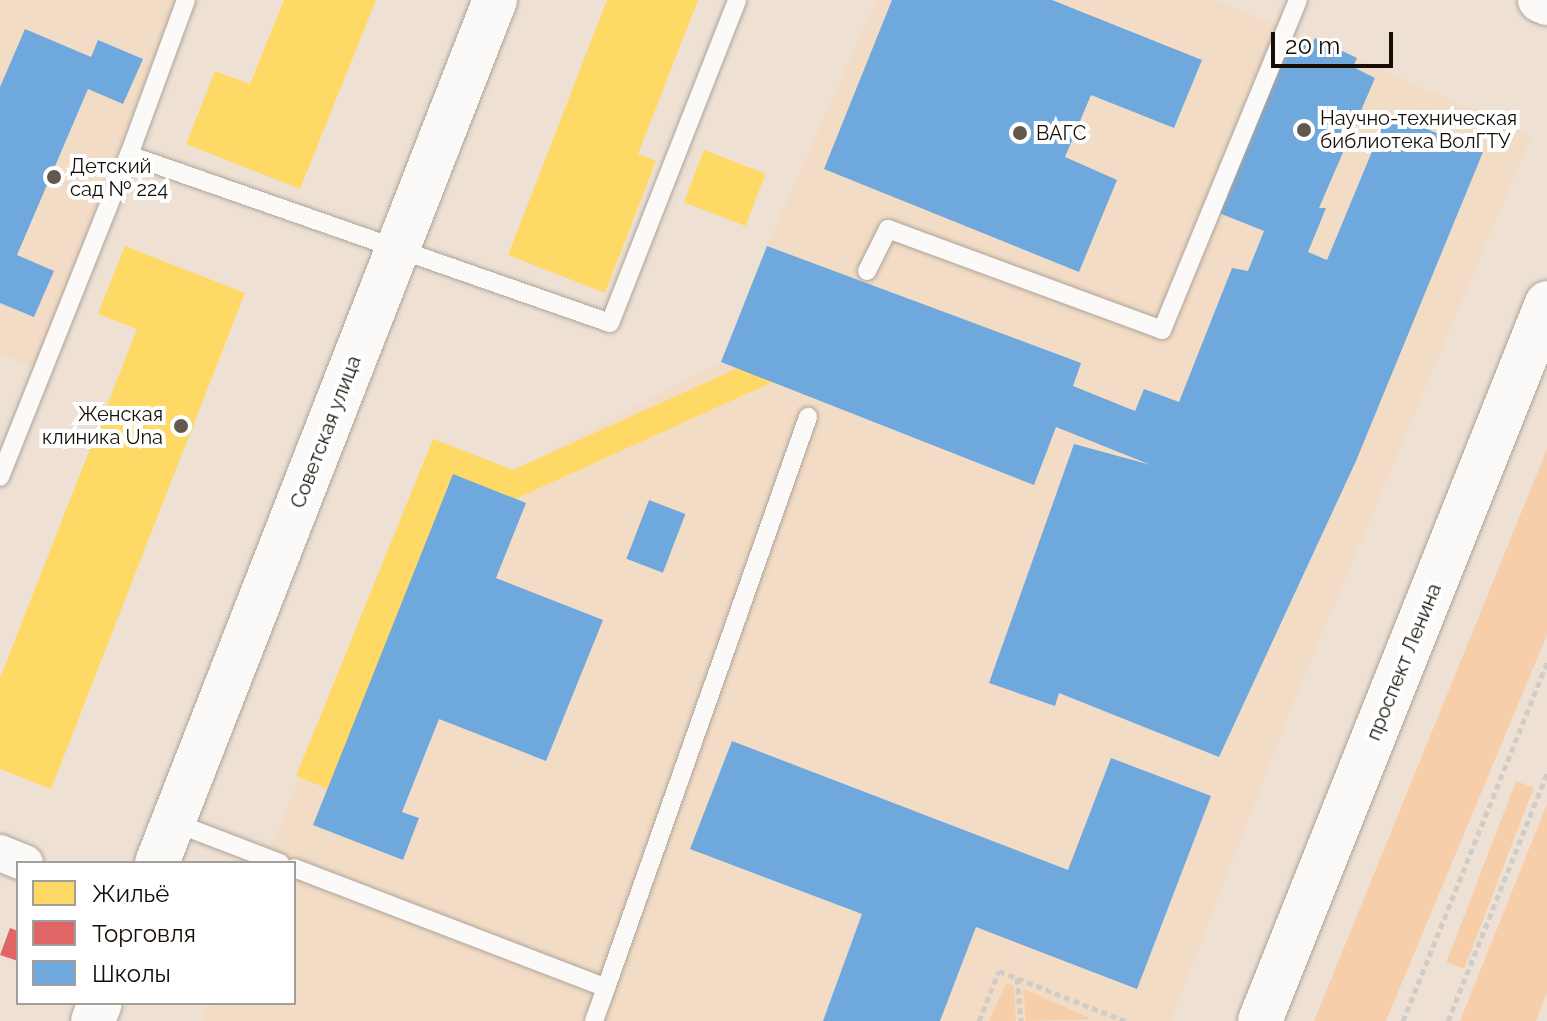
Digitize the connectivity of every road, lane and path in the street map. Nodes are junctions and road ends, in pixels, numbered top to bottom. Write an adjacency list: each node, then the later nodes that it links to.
1 (186, 0): 7 (lane)
2 (495, 0): 8 (street, Советская улица)
3 (737, 0): 8 (lane)
4 (1298, 0): 9 (lane)
5 (1540, 0): 6 (street)
6 (1547, 3)
7 (129, 155): 8 (lane); 12 (lane)
8 (399, 248): 15 (street, Советская улица)
9 (867, 271)
10 (1547, 303): 29 (street, проспект Ленина)
11 (808, 417): 22 (lane)
12 (0, 477)
13 (1547, 662): 30 (path)
14 (1547, 773): 31 (path)
15 (173, 822): 18 (street, Советская улица); 19 (lane)
16 (0, 853): 17 (street)
17 (20, 861)
18 (158, 861)
19 (275, 861)
20 (296, 869): 22 (lane)
21 (1017, 978): 23 (path); 25 (path); 26 (path)
22 (606, 988): 24 (lane)
23 (1109, 1015): 27 (path); 28 (path)
24 (594, 1021)
25 (979, 1021)
26 (1021, 1021)
27 (1101, 1021)
28 (1125, 1021)
29 (1260, 1021)
30 (1403, 1021)
31 (1448, 1021)

